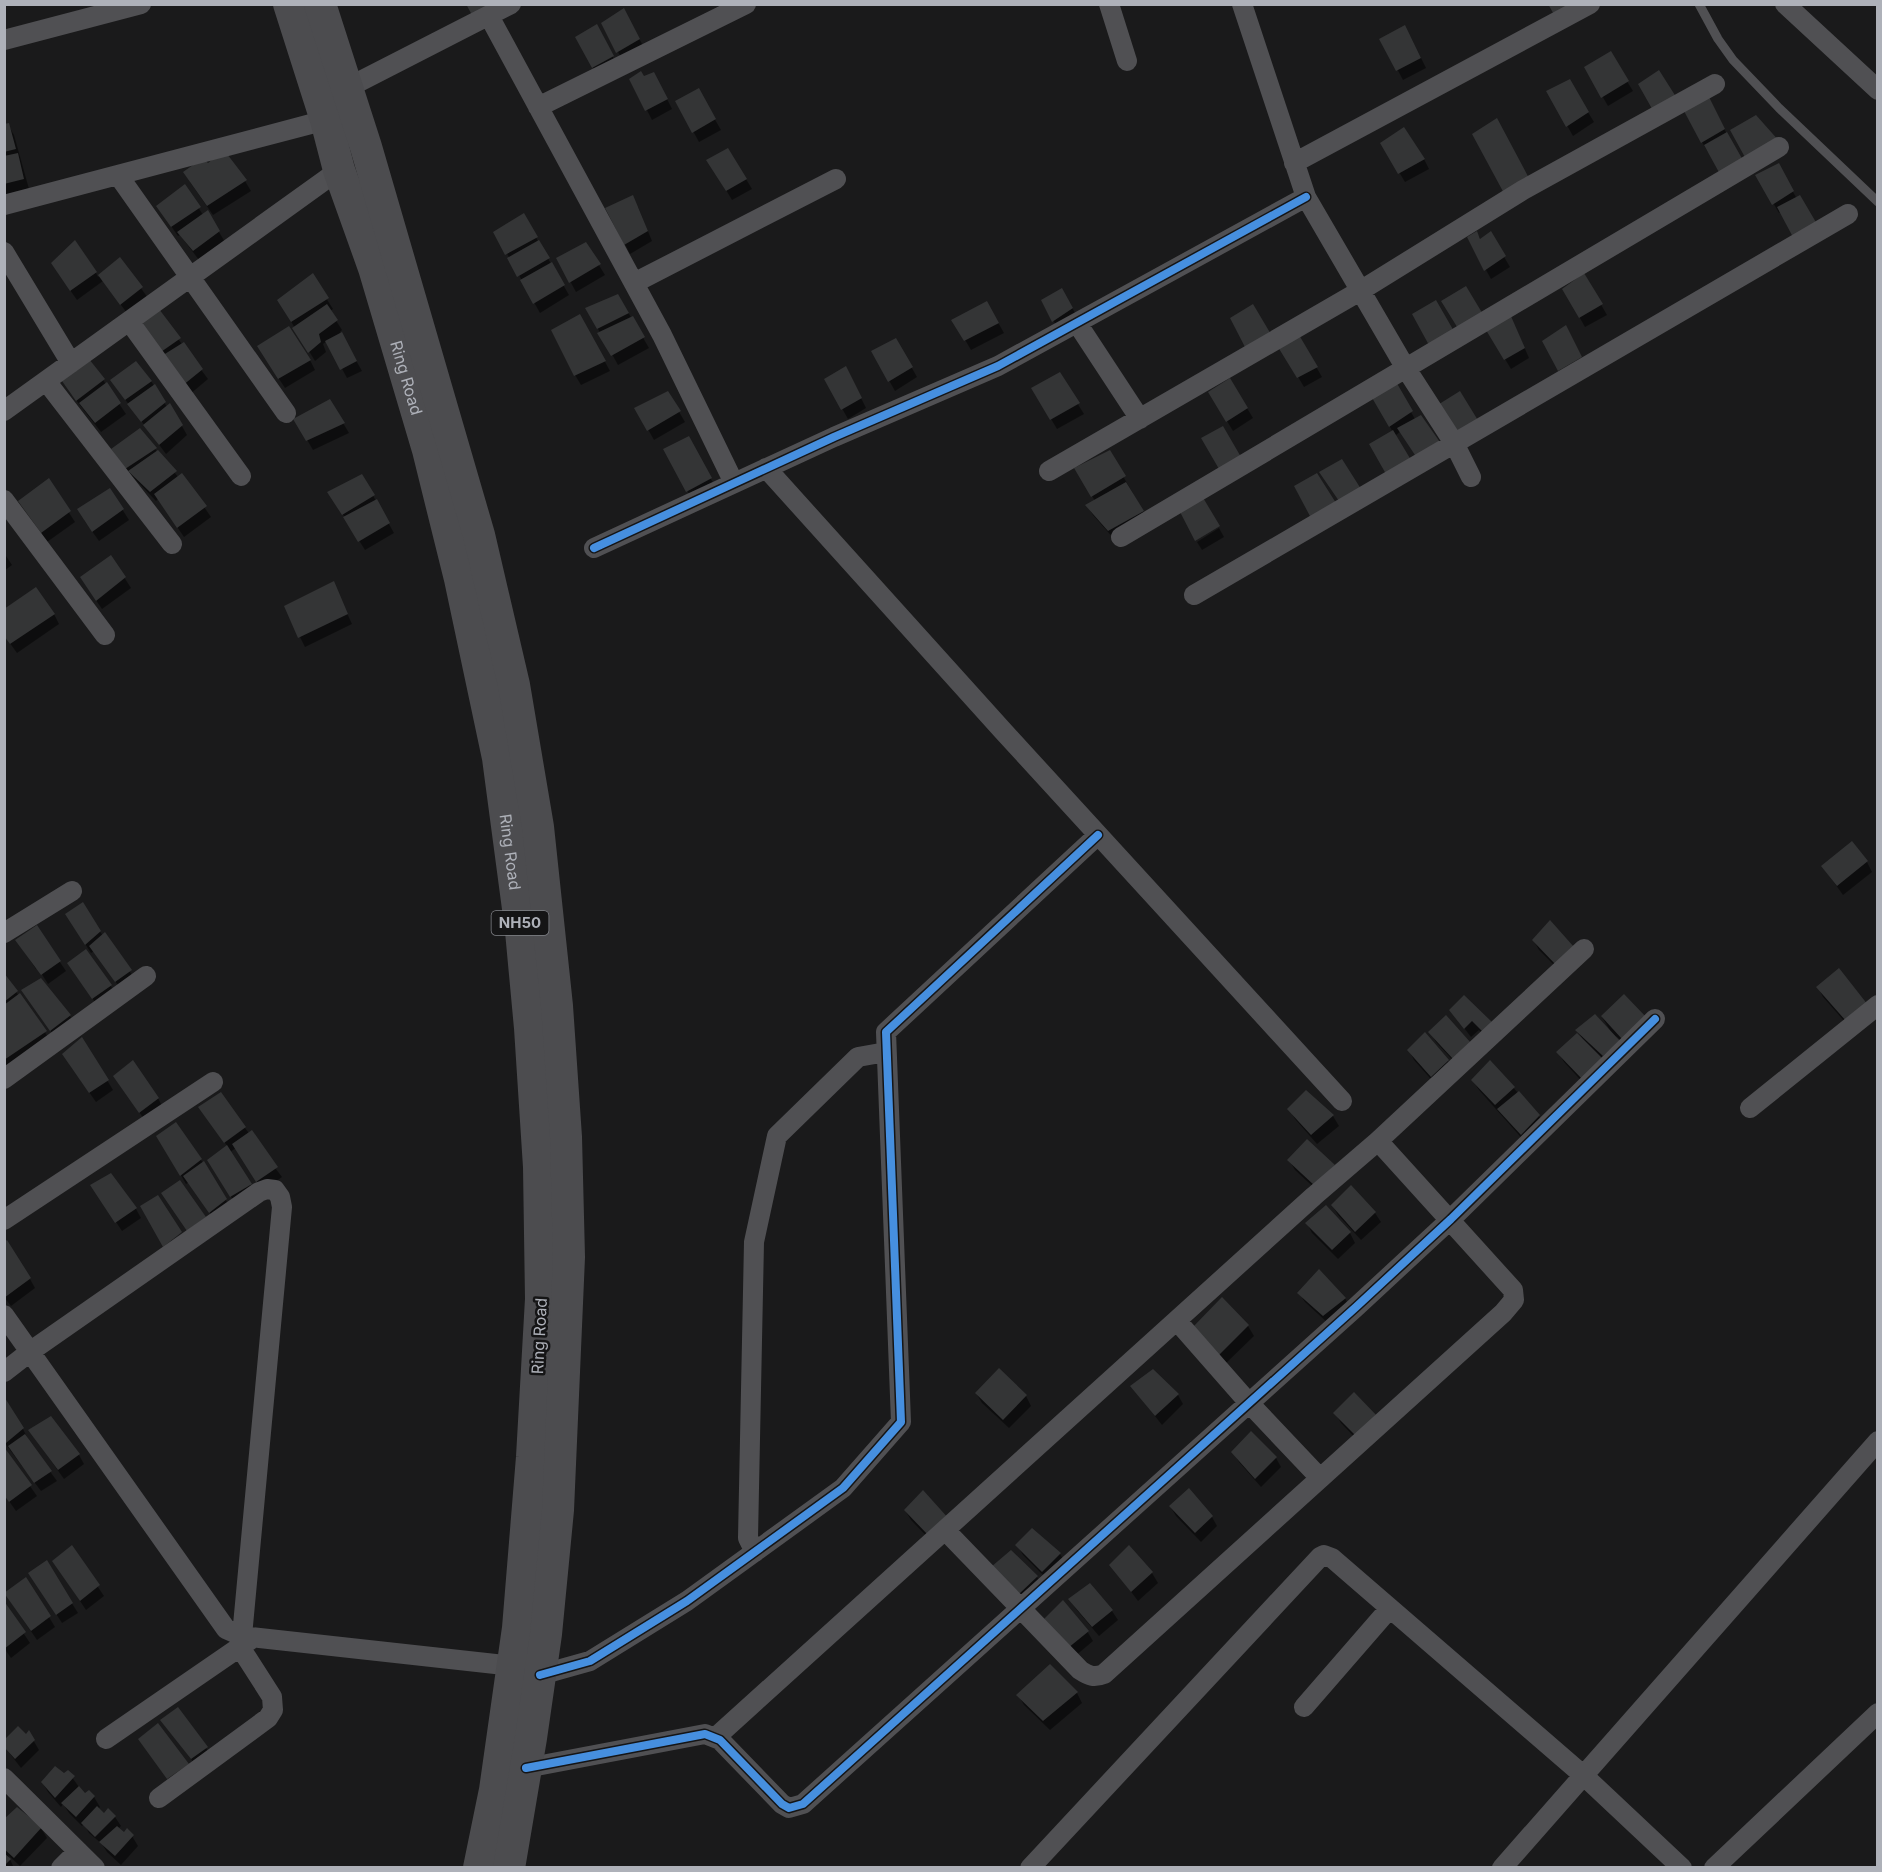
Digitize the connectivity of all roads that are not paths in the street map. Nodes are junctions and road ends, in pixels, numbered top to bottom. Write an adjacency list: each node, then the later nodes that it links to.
1 (141, 4): 12 (street)
2 (289, 4): 18 (highway, Ring Road / NH50)
3 (320, 4): 15 (highway, Ring Road / NH50)
4 (511, 4): 11 (street)
5 (746, 4): 17 (street)
6 (1109, 4): 13 (street)
7 (1242, 4): 20 (street)
8 (1590, 4): 20 (street)
9 (1699, 4): 25 (lane)
10 (1785, 4): 16 (street)
11 (489, 16): 15 (street); 17 (street)
12 (4, 40)
13 (1127, 61)
14 (1715, 84): 31 (street)
15 (347, 88): 79 (highway, Ring Road / NH50)
16 (1878, 90)
17 (538, 107): 30 (street)
18 (326, 120): 21 (highway, Ring Road / NH50); 22 (street)
19 (1779, 147): 35 (street)
20 (1293, 163): 24 (street)
21 (339, 170): 29 (street); 79 (highway, Ring Road / NH50)
22 (118, 175): 26 (street); 29 (street)
23 (836, 179): 30 (street)
24 (1306, 197): 31 (street); 33 (street)
25 (1878, 202)
26 (4, 205)
27 (1848, 214): 40 (street)
28 (4, 252): 34 (street)
29 (191, 276): 32 (street); 38 (street)
30 (634, 283): 45 (street)
31 (1360, 291): 35 (street); 39 (street)
32 (129, 321): 34 (street); 43 (street)
33 (1077, 323): 39 (street); 41 (street)
34 (71, 363): 36 (street)
35 (1405, 367): 40 (street); 47 (street)
36 (46, 381): 37 (street); 48 (street)
37 (4, 411)
38 (286, 413)
39 (1140, 419): 42 (street)
40 (1454, 443): 44 (street); 50 (street)
41 (766, 468): 45 (street); 52 (street)
42 (1049, 471)
43 (241, 476)
44 (1471, 477)
45 (734, 483): 49 (street)
46 (4, 500): 51 (street)
47 (1121, 537)
48 (172, 544)
49 (594, 548)
50 (1194, 595)
51 (105, 635)
52 (1098, 835): 59 (street); 62 (street)
53 (72, 891): 54 (street)
54 (4, 933)
55 (1584, 949): 64 (street)
56 (146, 976): 60 (street)
57 (1878, 1005): 63 (street)
58 (1655, 1019): 65 (street)
59 (886, 1052): 75 (street); 75 (street)
60 (4, 1079)
61 (213, 1082): 66 (street)
62 (1342, 1101)
63 (1749, 1108)
64 (1378, 1141): 65 (street); 68 (street)
65 (1450, 1219): 71 (street); 73 (street)
66 (4, 1220)
67 (4, 1315): 69 (street)
68 (1177, 1321): 71 (street); 74 (street)
69 (31, 1351): 70 (street); 78 (street); 78 (street)
70 (4, 1372)
71 (1249, 1403): 73 (street); 77 (street)
72 (1878, 1441): 85 (street)
73 (1320, 1478): 77 (street)
74 (945, 1530): 77 (street); 82 (street)
75 (755, 1552): 79 (street)
76 (1390, 1608): 80 (street); 85 (street); 93 (street)
77 (1021, 1609): 82 (street)
78 (245, 1640): 79 (street); 83 (street); 87 (street)
79 (526, 1671): 84 (highway, Ring Road / NH50); 91 (highway, Ring Road / NH50)
80 (1304, 1707)
81 (1878, 1713): 96 (street)
82 (716, 1737): 84 (street)
83 (106, 1739)
84 (526, 1768): 92 (highway, Ring Road / NH50)
85 (1583, 1775): 94 (street); 95 (street)
86 (5, 1780): 88 (street)
87 (159, 1798)
88 (78, 1851): 89 (street); 90 (street)
89 (61, 1868)
90 (95, 1868)
91 (479, 1868)
92 (509, 1868)
93 (1030, 1868)
94 (1502, 1868)
95 (1682, 1868)
96 (1714, 1868)

